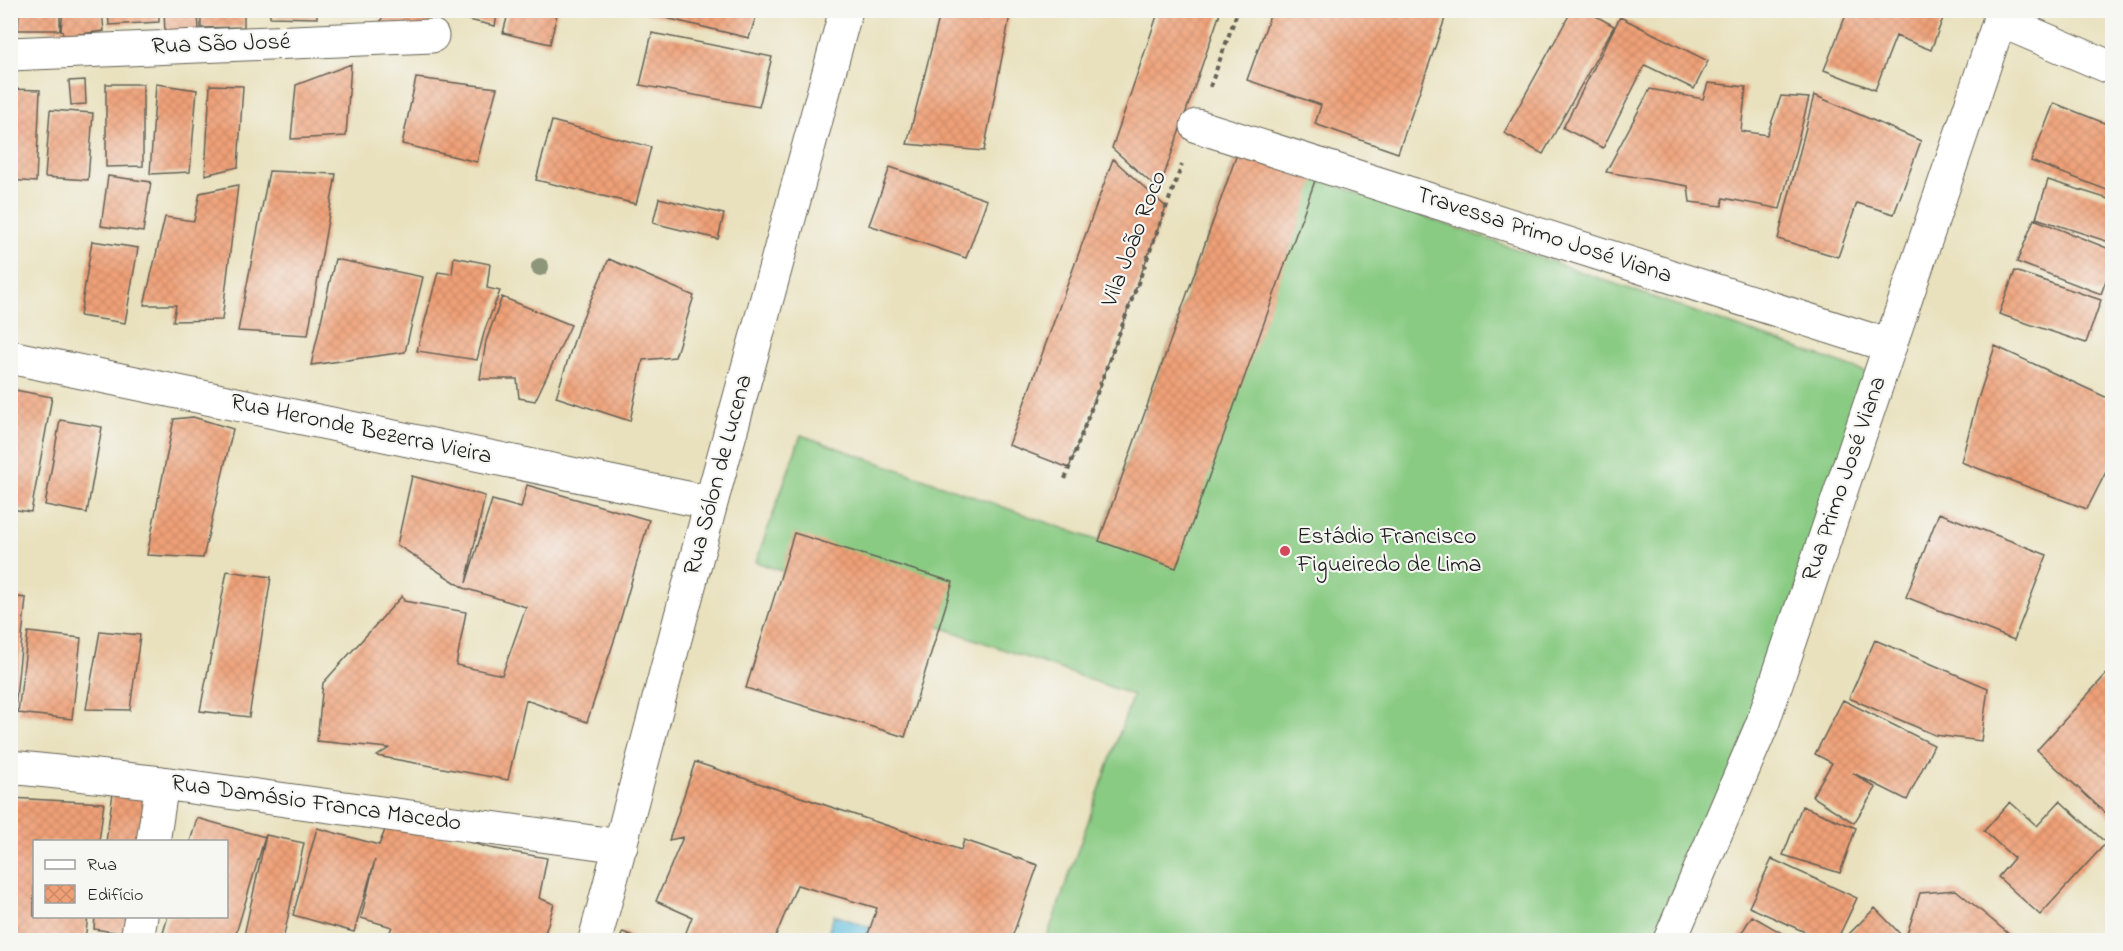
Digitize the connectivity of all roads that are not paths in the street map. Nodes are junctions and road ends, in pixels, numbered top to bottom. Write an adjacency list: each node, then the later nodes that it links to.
1 (846, 10): 9 (street, Rua Sólon de Lucena)
2 (2001, 15): 5 (street); 7 (street, Rua Primo José Viana)
3 (432, 36): 4 (street, Rua São José)
4 (10, 54)
5 (2112, 68)
6 (1197, 126): 7 (street, Travessa Primo José Viana)
7 (1890, 346): 17 (street, Rua Primo José Viana)
8 (10, 357): 9 (street, Rua Heronde Bezerra Vieira)
9 (711, 503): 13 (street, Rua Sólon de Lucena)
10 (10, 767): 11 (street, Rua Damásio Franca Macedo)
11 (162, 783): 12 (street); 13 (street, Rua Damásio Franca Macedo)
12 (153, 840)
13 (621, 846): 16 (street, Rua Sólon de Lucena)
14 (141, 918): 15 (street)
15 (137, 940)
16 (595, 940)
17 (1670, 940)

